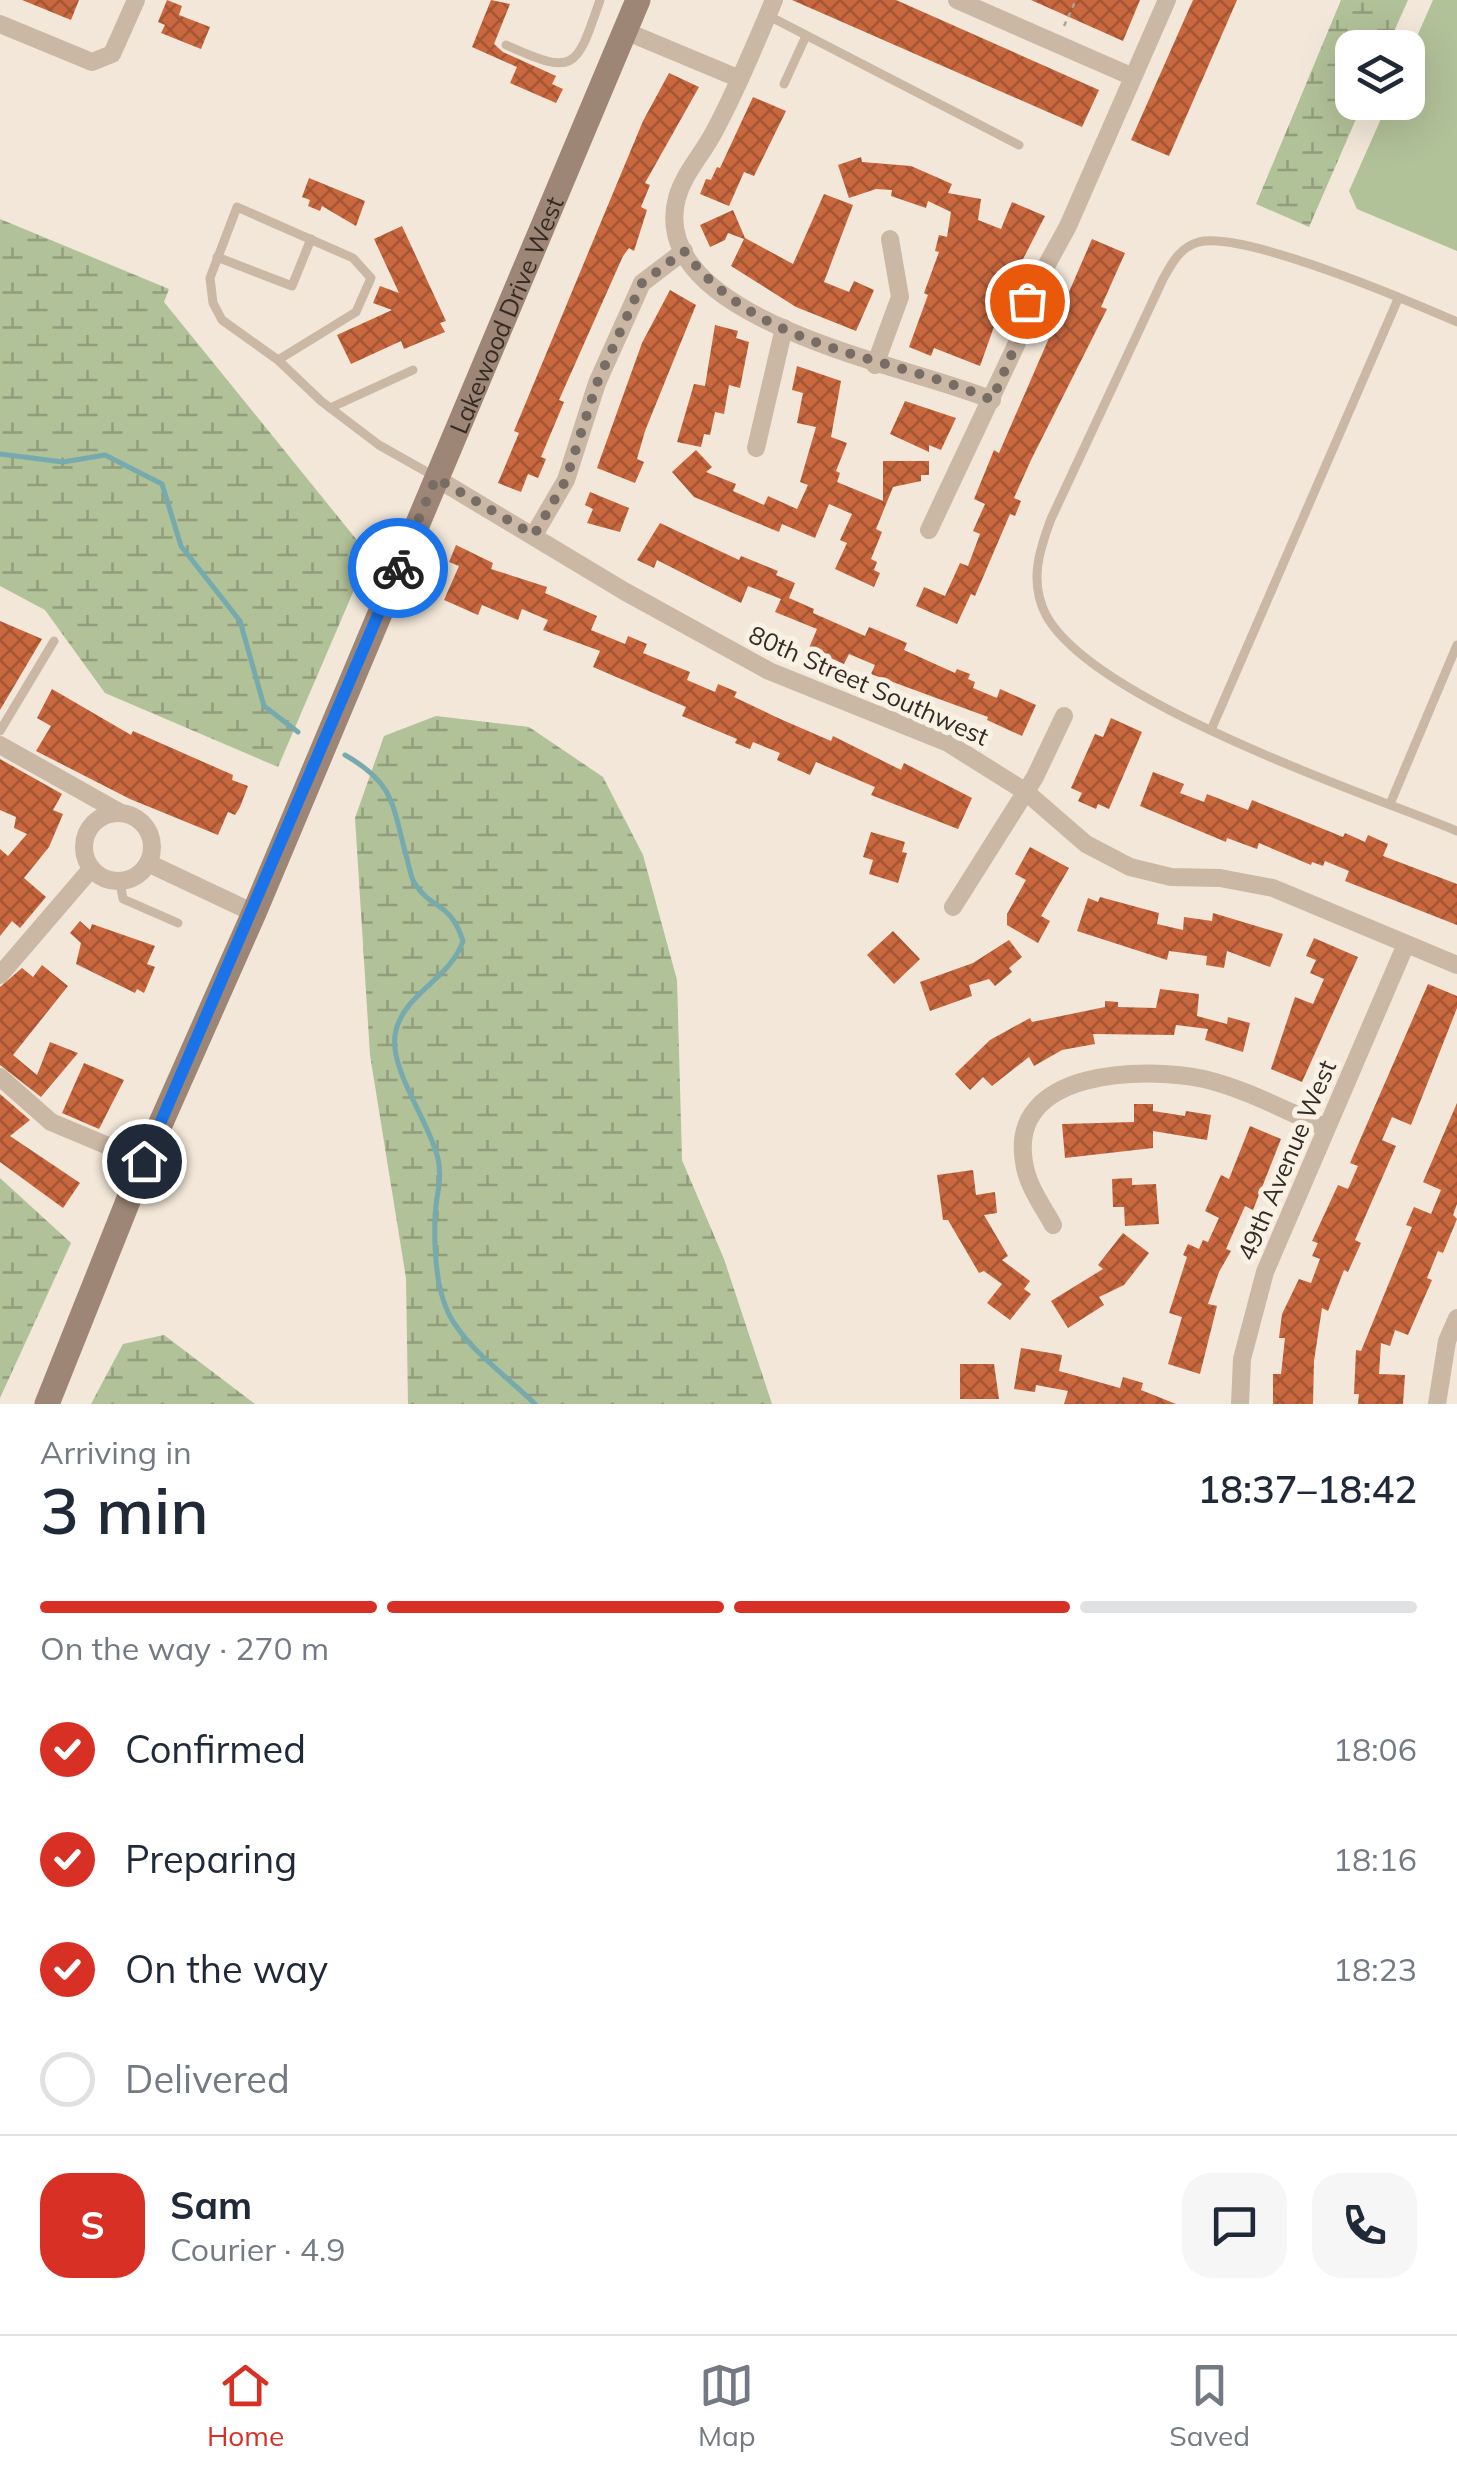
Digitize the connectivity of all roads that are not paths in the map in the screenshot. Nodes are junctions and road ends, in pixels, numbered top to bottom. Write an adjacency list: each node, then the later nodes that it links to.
1 (136, 0): 8 (street)
2 (600, 0): 11 (lane)
3 (638, 0): 9 (main road, Lakewood Drive West)
4 (957, 0): 6 (street)
5 (1167, 0): 12 (street)
6 (983, 5): 12 (street)
7 (770, 8): 10 (lane); 13 (street)
8 (0, 24)
9 (625, 31): 13 (street); 29 (main road, Lakewood Drive West)
10 (806, 36): 14 (lane); 15 (lane)
11 (506, 45)
12 (1133, 77): 26 (street)
13 (740, 79): 18 (street)
14 (784, 84)
15 (1020, 145)
16 (310, 239): 19 (lane); 19 (lane); 23 (lane)
17 (890, 239): 24 (street)
18 (684, 251): 22 (street); 31 (street)
19 (217, 257): 23 (lane)
20 (1398, 299): 21 (lane); 35 (lane); 35 (lane)
21 (1457, 322)
22 (784, 328): 24 (street); 28 (street)
23 (278, 360): 27 (lane)
24 (875, 365): 26 (street)
25 (413, 370): 27 (lane)
26 (992, 400): 30 (street)
27 (330, 408): 29 (lane)
28 (756, 448)
29 (436, 478): 31 (street, 80th Street Southwest); 46 (main road, Lakewood Drive West)
30 (929, 530)
31 (534, 535): 38 (street, 80th Street Southwest)
32 (54, 641): 36 (lane)
33 (1457, 646): 39 (lane)
34 (1064, 716): 38 (street)
35 (1211, 730): 39 (lane)
36 (0, 731)
37 (0, 744): 40 (street)
38 (1026, 792): 45 (street); 48 (street, 80th Street Southwest)
39 (1390, 804): 41 (lane)
40 (121, 813): 42 (street); 43 (street)
41 (1457, 832)
42 (148, 863): 44 (street); 46 (street)
43 (92, 869): 44 (street); 50 (street)
44 (120, 882): 47 (lane)
45 (953, 907)
46 (254, 913): 53 (main road, Lakewood Drive West)
47 (178, 923)
48 (1406, 944): 49 (street, 80th Street Southwest); 52 (street, 49th Avenue West)
49 (1457, 965)
50 (3, 966)
51 (0, 1077): 53 (street)
52 (1326, 1128): 54 (street); 57 (street, 49th Avenue West)
53 (144, 1161): 56 (main road, Lakewood Drive West)
54 (1053, 1225)
55 (1457, 1318): 58 (street)
56 (47, 1404)
57 (1240, 1404)
58 (1438, 1404)

